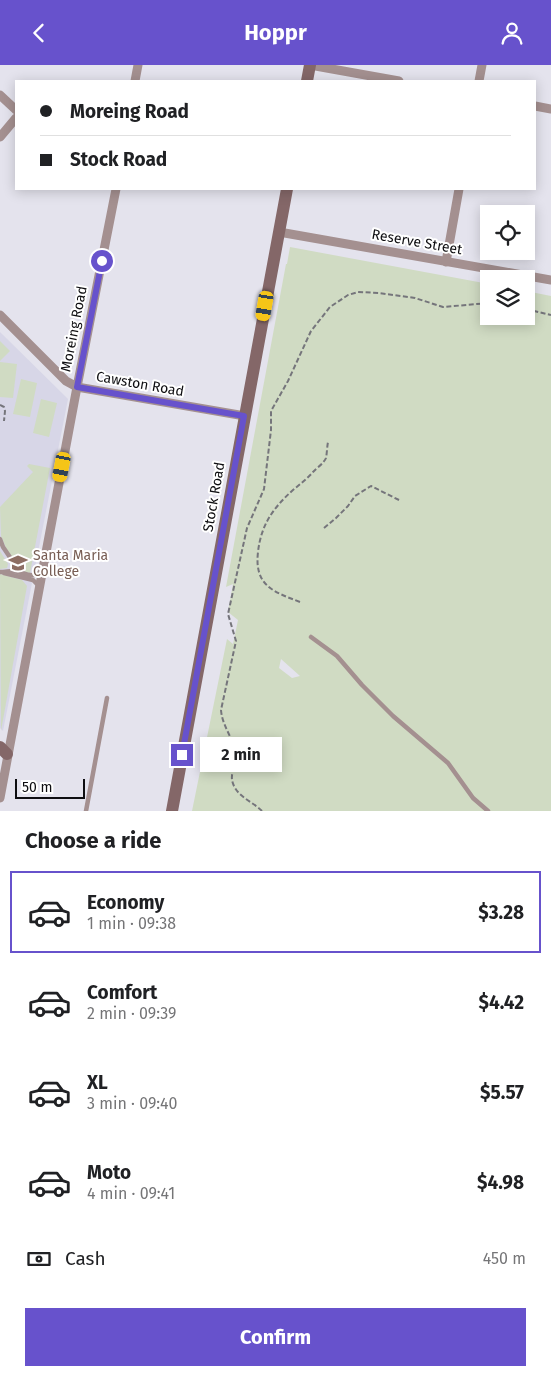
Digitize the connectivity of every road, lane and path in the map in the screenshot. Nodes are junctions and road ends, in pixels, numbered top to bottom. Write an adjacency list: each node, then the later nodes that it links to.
1 (138, 65): 4 (street)
2 (310, 65): 5 (street); 6 (street)
3 (482, 65): 7 (street)
4 (135, 80)
5 (307, 80)
6 (393, 80)
7 (479, 80)
8 (0, 95): 10 (street)
9 (536, 106): 11 (street)
10 (15, 109)
11 (551, 109)
12 (15, 119): 13 (street)
13 (0, 137)
14 (116, 190): 24 (street, Moreing Road)
15 (287, 190): 17 (street, Stock Road)
16 (459, 190): 18 (street)
17 (279, 232): 18 (street, Reserve Street); 26 (street, Stock Road)
18 (446, 261): 19 (street, Reserve Street)
19 (551, 281)
20 (480, 304): 44 (path)
21 (535, 311): 23 (path)
22 (0, 315): 24 (street, Cawston Road)
23 (551, 315)
24 (77, 387): 26 (street, Cawston Road); 33 (street, Moreing Road)
25 (0, 405): 27 (path)
26 (244, 416): 43 (street, Stock Road)
27 (4, 421)
28 (328, 442): 37 (path)
29 (401, 501): 30 (path)
30 (324, 527)
31 (0, 539): 35 (lane)
32 (0, 547): 34 (lane)
33 (43, 570): 35 (lane); 36 (street, Moreing Road)
34 (2, 572): 35 (lane); 36 (lane)
35 (21, 573)
36 (39, 588): 40 (street, Moreing Road)
37 (300, 602)
38 (311, 637): 45 (lane)
39 (107, 698): 42 (lane)
40 (4, 751): 41 (street, Moreing Road)
41 (0, 798)
42 (86, 811)
43 (172, 811)
44 (262, 811)
45 (488, 811)

